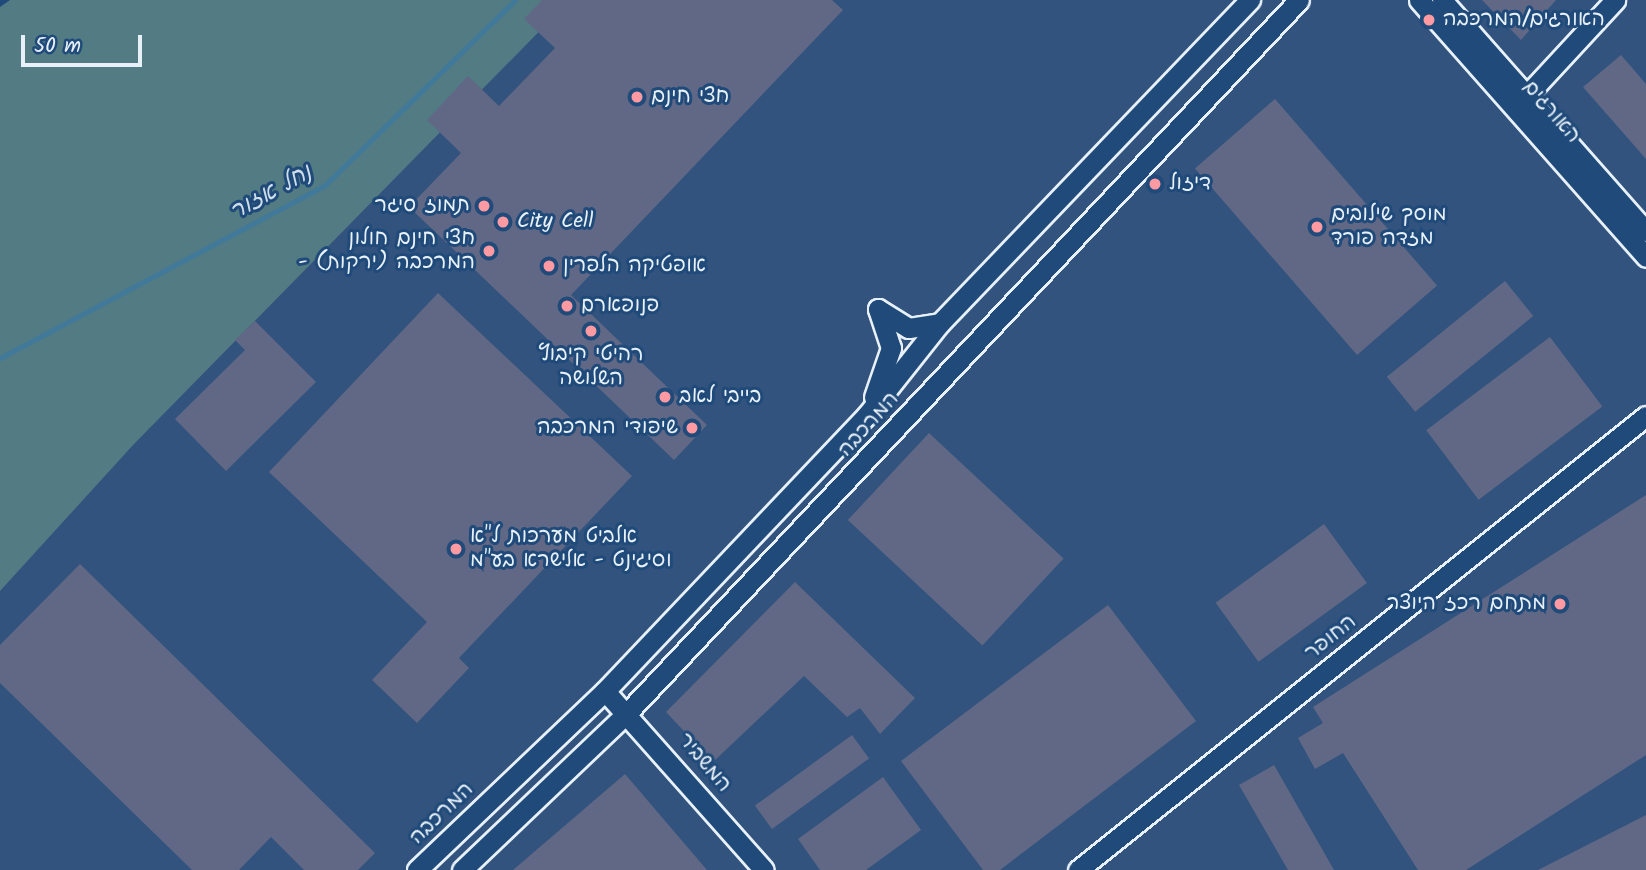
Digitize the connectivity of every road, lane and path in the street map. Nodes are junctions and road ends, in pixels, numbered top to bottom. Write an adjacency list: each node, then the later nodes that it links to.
1 (1250, 0): 9 (street, המרכבה)
2 (1299, 0): 13 (street, המרכבה)
3 (1419, 0): 8 (street, האורגים)
4 (1442, 0): 6 (street, האורגים)
5 (1615, 0): 6 (street)
6 (1529, 93): 7 (street, האורגים)
7 (1646, 231)
8 (1646, 257)
9 (940, 323): 10 (street, המרכבה); 10 (street)
10 (867, 415): 12 (street, המרכבה)
11 (1646, 416): 17 (street, החופר)
12 (606, 691): 13 (street, המשביר); 14 (street, המרכבה)
13 (628, 712): 15 (street, המרכבה); 16 (street, המשביר)
14 (417, 870)
15 (462, 870)
16 (764, 870)
17 (1078, 870)

